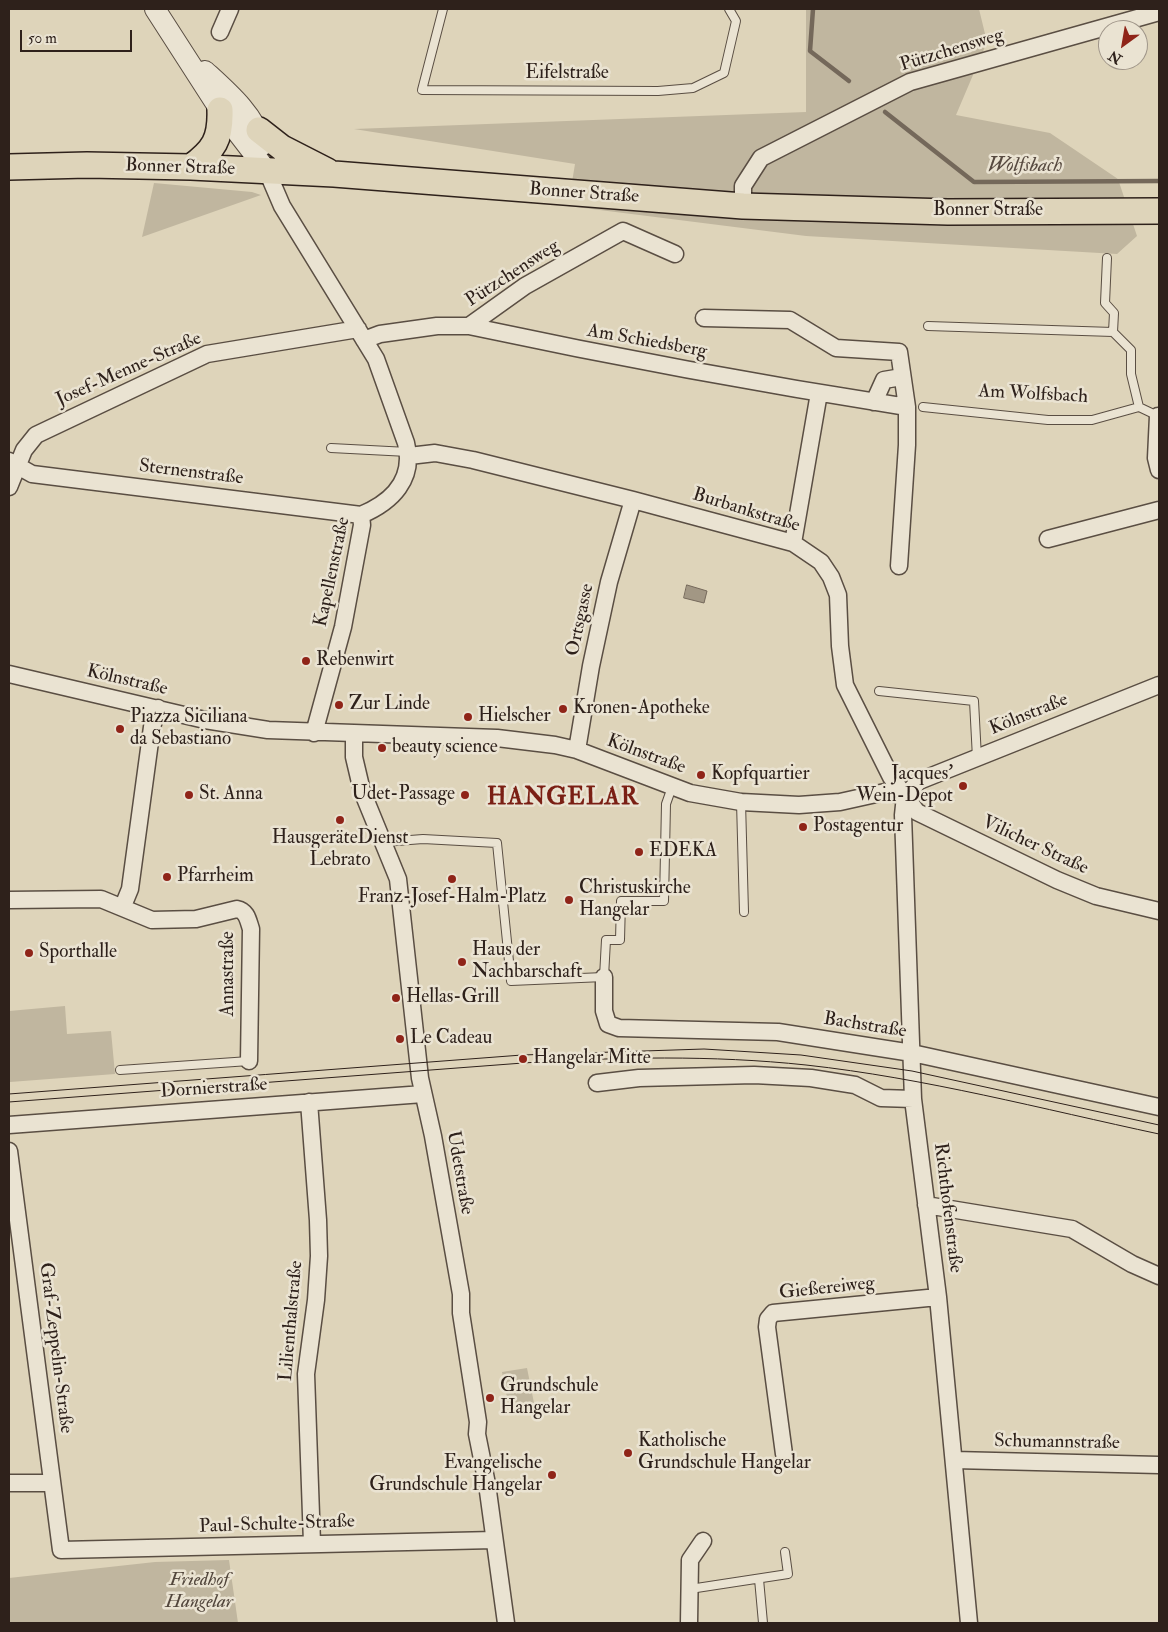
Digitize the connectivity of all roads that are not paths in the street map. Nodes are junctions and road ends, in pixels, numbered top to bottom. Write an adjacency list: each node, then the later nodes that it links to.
1 (155, 9): 7 (street)
2 (230, 9): 6 (street)
3 (443, 9): 4 (lane, Eifelstraße)
4 (729, 9)
5 (1159, 12): 14 (street, Pützchensweg)
6 (220, 32)
7 (183, 51): 8 (street); 9 (street)
8 (220, 110): 11 (main road); 12 (street)
9 (259, 130): 12 (street); 13 (main road)
10 (9, 166): 11 (main road, Bonner Straße)
11 (191, 167): 12 (main road, Bonner Straße)
12 (267, 171): 13 (main road, Bonner Straße); 22 (street)
13 (334, 174): 14 (main road, Bonner Straße)
14 (743, 206): 15 (main road, Bonner Straße)
15 (1159, 211)
16 (674, 254): 19 (street, Pützchensweg)
17 (1107, 258): 21 (lane)
18 (704, 318): 23 (street, Am Schiedsberg)
19 (469, 326): 22 (street, Pützchensweg); 24 (street, Am Schiedsberg)
20 (928, 326): 21 (lane)
21 (1114, 332): 27 (lane)
22 (361, 334): 30 (street); 31 (street, Josef-Menne-Straße)
23 (902, 377): 25 (street); 26 (street, Am Schiedsberg)
24 (819, 393): 25 (street, Am Schiedsberg); 38 (street)
25 (874, 402): 26 (street, Am Schiedsberg)
26 (915, 407): 27 (lane, Am Wolfsbach); 39 (street, Am Schiedsberg)
27 (1139, 407): 28 (lane)
28 (1158, 416): 32 (street)
29 (331, 448): 30 (lane)
30 (408, 454): 34 (street, Burbankstraße); 36 (street, Kapellenstraße)
31 (13, 464): 33 (street, Josef-Menne-Straße); 36 (street, Sternenstraße)
32 (1159, 470)
33 (9, 487)
34 (633, 500): 38 (street, Burbankstraße); 46 (street, Ortsgasse)
35 (1159, 510): 37 (street)
36 (361, 515): 44 (street, Kapellenstraße)
37 (1048, 539)
38 (793, 543): 49 (street, Burbankstraße)
39 (899, 566)
40 (9, 674): 43 (street, Kölnstraße)
41 (1159, 685): 47 (street, Kölnstraße)
42 (878, 691): 47 (lane)
43 (158, 708): 44 (street, Kölnstraße); 53 (street)
44 (314, 733): 45 (street, Kölnstraße)
45 (354, 735): 46 (street, Kölnstraße); 51 (street, Udetstraße)
46 (577, 750): 48 (street, Kölnstraße)
47 (977, 758): 49 (street, Kölnstraße)
48 (672, 787): 50 (street, Kölnstraße); 56 (lane)
49 (905, 796): 50 (street, Kölnstraße); 54 (street, Vilicher Straße); 57 (street, Richthofenstraße)
50 (741, 802): 55 (lane)
51 (384, 842): 56 (lane); 61 (street, Udetstraße)
52 (9, 900): 53 (street, Annastraße)
53 (123, 906): 58 (street, Annastraße)
54 (1159, 911)
55 (744, 912)
56 (604, 977): 57 (street, Bachstraße)
57 (912, 1053): 62 (street, Richthofenstraße); 64 (street, Bachstraße)
58 (249, 1061): 59 (lane, Annastraße)
59 (120, 1070)
60 (597, 1083): 62 (street)
61 (423, 1094): 63 (street, Dornierstraße); 75 (street, Udetstraße)
62 (913, 1099): 67 (street, Richthofenstraße)
63 (309, 1102): 65 (street, Dornierstraße); 77 (street, Lilienthalstraße)
64 (1159, 1107)
65 (9, 1125)
66 (9, 1151): 74 (street, Graf-Zeppelin-Straße)
67 (926, 1205): 68 (street); 69 (street, Richthofenstraße)
68 (1159, 1276)
69 (938, 1297): 70 (street, Gießereiweg); 71 (street, Richthofenstraße)
70 (784, 1454)
71 (954, 1460): 72 (street, Schumannstraße); 85 (street, Richthofenstraße)
72 (1159, 1465)
73 (9, 1483): 74 (street)
74 (51, 1483): 78 (street, Graf-Zeppelin-Straße)
75 (494, 1540): 77 (street, Paul-Schulte-Straße); 82 (street, Udetstraße)
76 (704, 1541): 81 (street)
77 (312, 1543): 78 (street, Paul-Schulte-Straße)
78 (61, 1550)
79 (785, 1552): 80 (lane)
80 (759, 1579): 81 (lane); 84 (lane)
81 (690, 1589): 83 (street)
82 (506, 1623)
83 (689, 1623)
84 (763, 1623)
85 (969, 1623)

